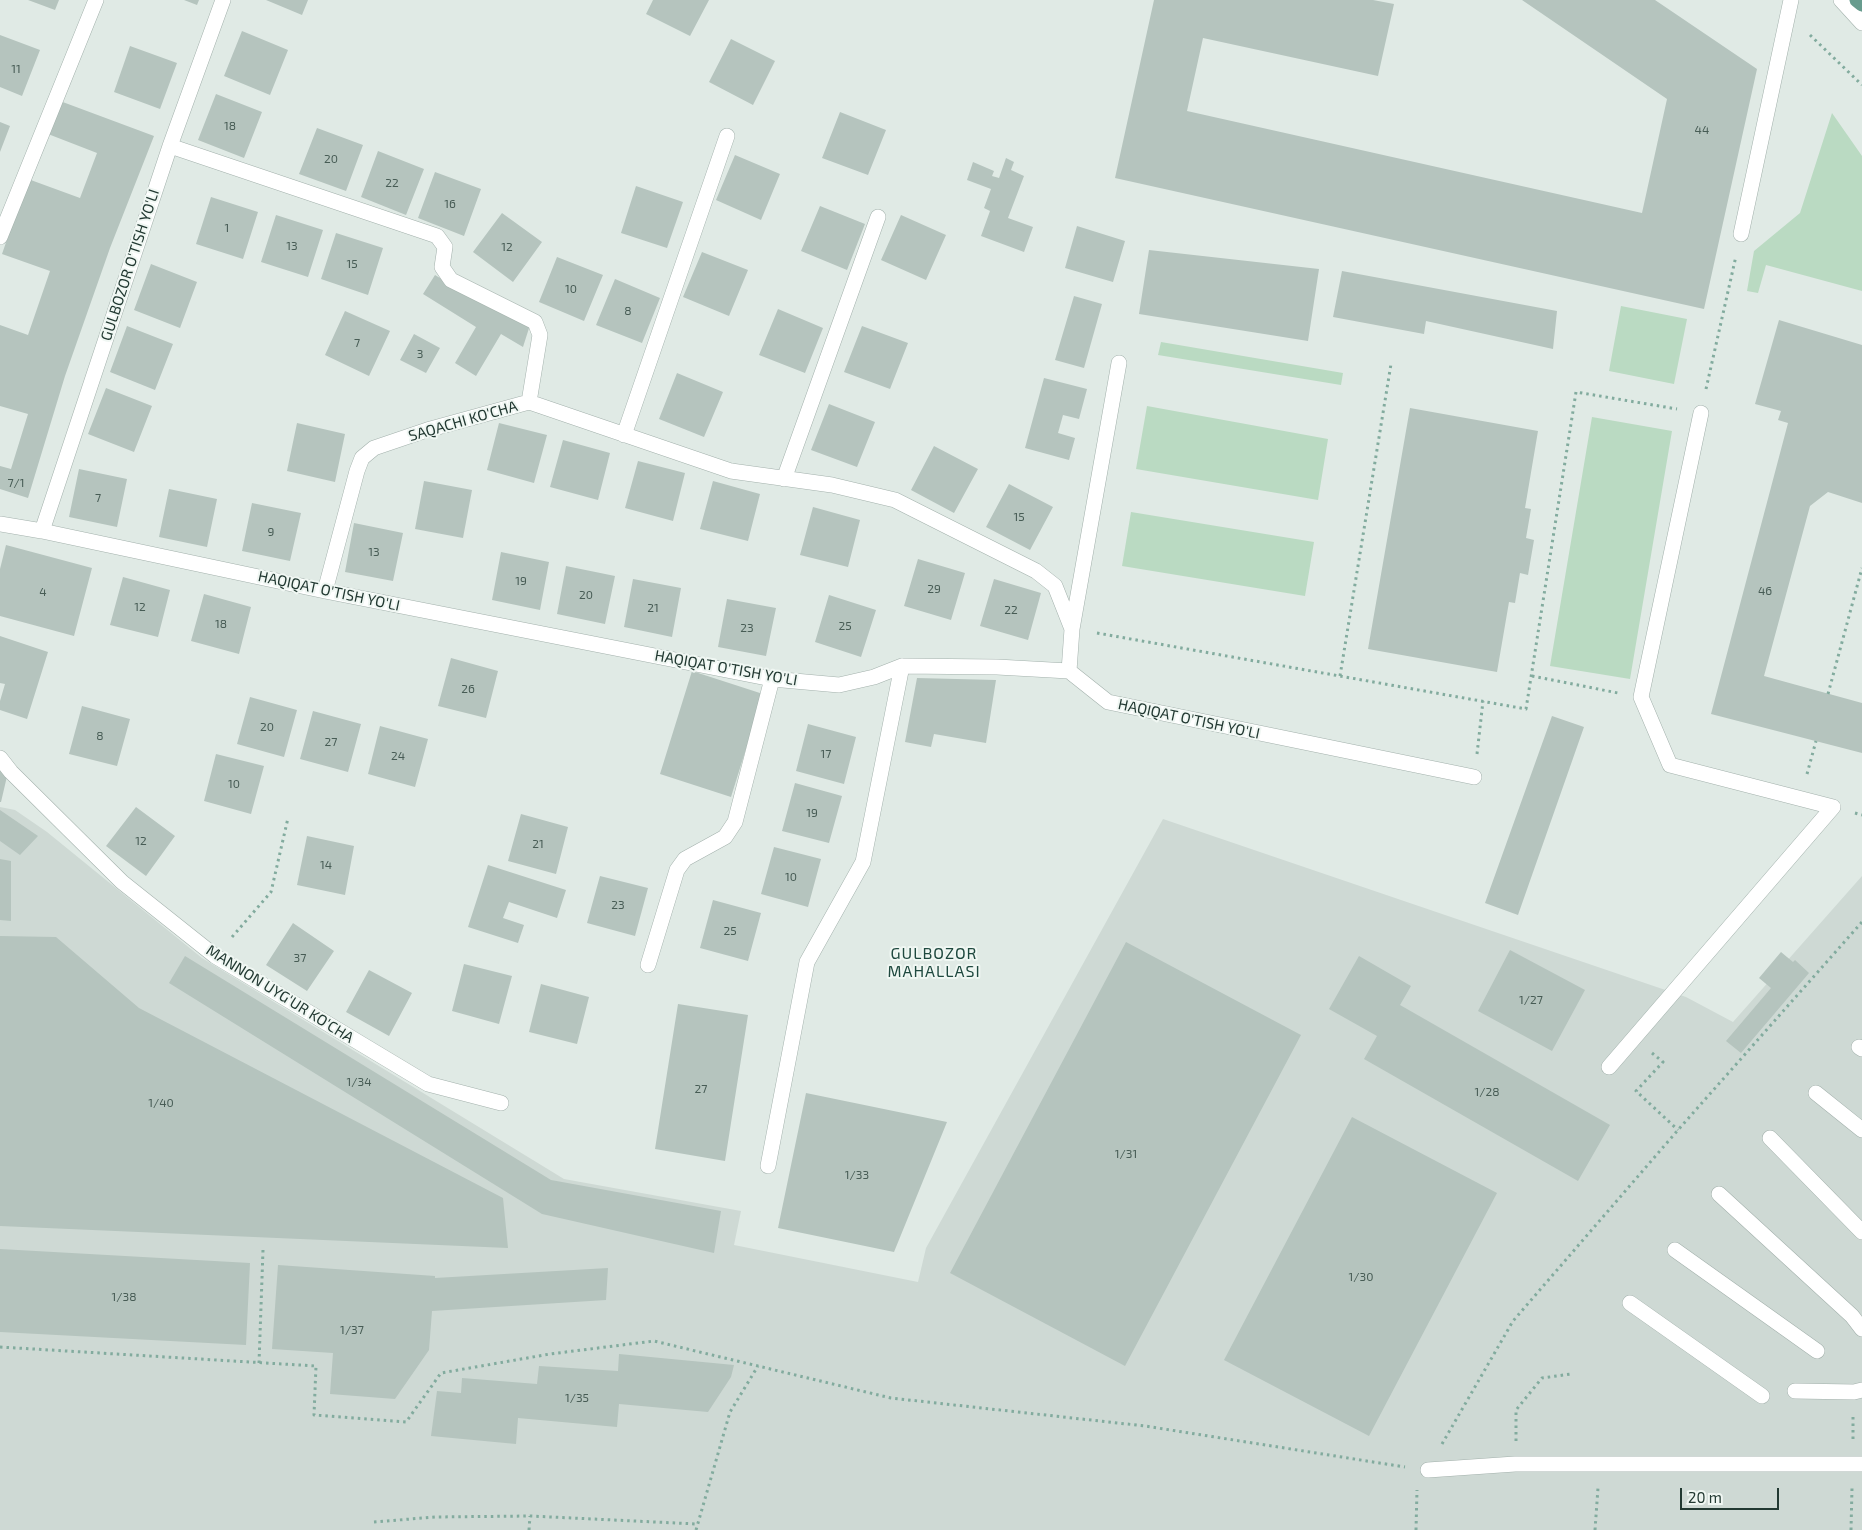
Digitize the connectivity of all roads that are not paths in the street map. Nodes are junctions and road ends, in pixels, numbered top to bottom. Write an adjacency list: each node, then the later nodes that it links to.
1 (96, 0): 12 (street)
2 (223, 0): 9 (street, GULBOZOR O'TISH YO'LI)
3 (1841, 0): 7 (street)
4 (1856, 0): 5 (main road)
5 (1862, 4)
6 (1790, 7): 11 (street)
7 (1862, 22)
8 (727, 136): 16 (street)
9 (170, 146): 14 (street, SAQACHI KO'CHA); 19 (street, GULBOZOR O'TISH YO'LI)
10 (878, 217): 17 (street)
11 (1741, 234)
12 (0, 237)
13 (1119, 363): 21 (street)
14 (529, 402): 16 (street); 20 (street, SAQACHI KO'CHA)
15 (1701, 414): 28 (street)
16 (624, 435): 17 (street)
17 (784, 479): 21 (street)
18 (1, 528): 19 (street, HAQIQAT O'TISH YO'LI)
19 (42, 531): 20 (street, HAQIQAT O'TISH YO'LI)
20 (325, 591): 24 (street, HAQIQAT O'TISH YO'LI)
21 (1072, 629): 23 (street)
22 (902, 666): 23 (street, HAQIQAT O'TISH YO'LI); 24 (street, HAQIQAT O'TISH YO'LI); 33 (street)
23 (1069, 671): 26 (street, HAQIQAT O'TISH YO'LI)
24 (772, 679): 27 (street)
25 (0, 758): 30 (street, MANNON UYG'UR KO'CHA)
26 (1474, 777)
27 (648, 964)
28 (1609, 1067)
29 (1816, 1093): 31 (street)
30 (501, 1103)
31 (1862, 1130)
32 (1770, 1138): 35 (street)
33 (768, 1166)
34 (1719, 1194): 38 (street)
35 (1862, 1232)
36 (1675, 1250): 39 (street)
37 (1630, 1303): 42 (street)
38 (1862, 1329)
39 (1817, 1351)
40 (1862, 1390): 41 (street)
41 (1795, 1391)
42 (1762, 1396)
43 (1862, 1464): 44 (street)
44 (1428, 1470)

